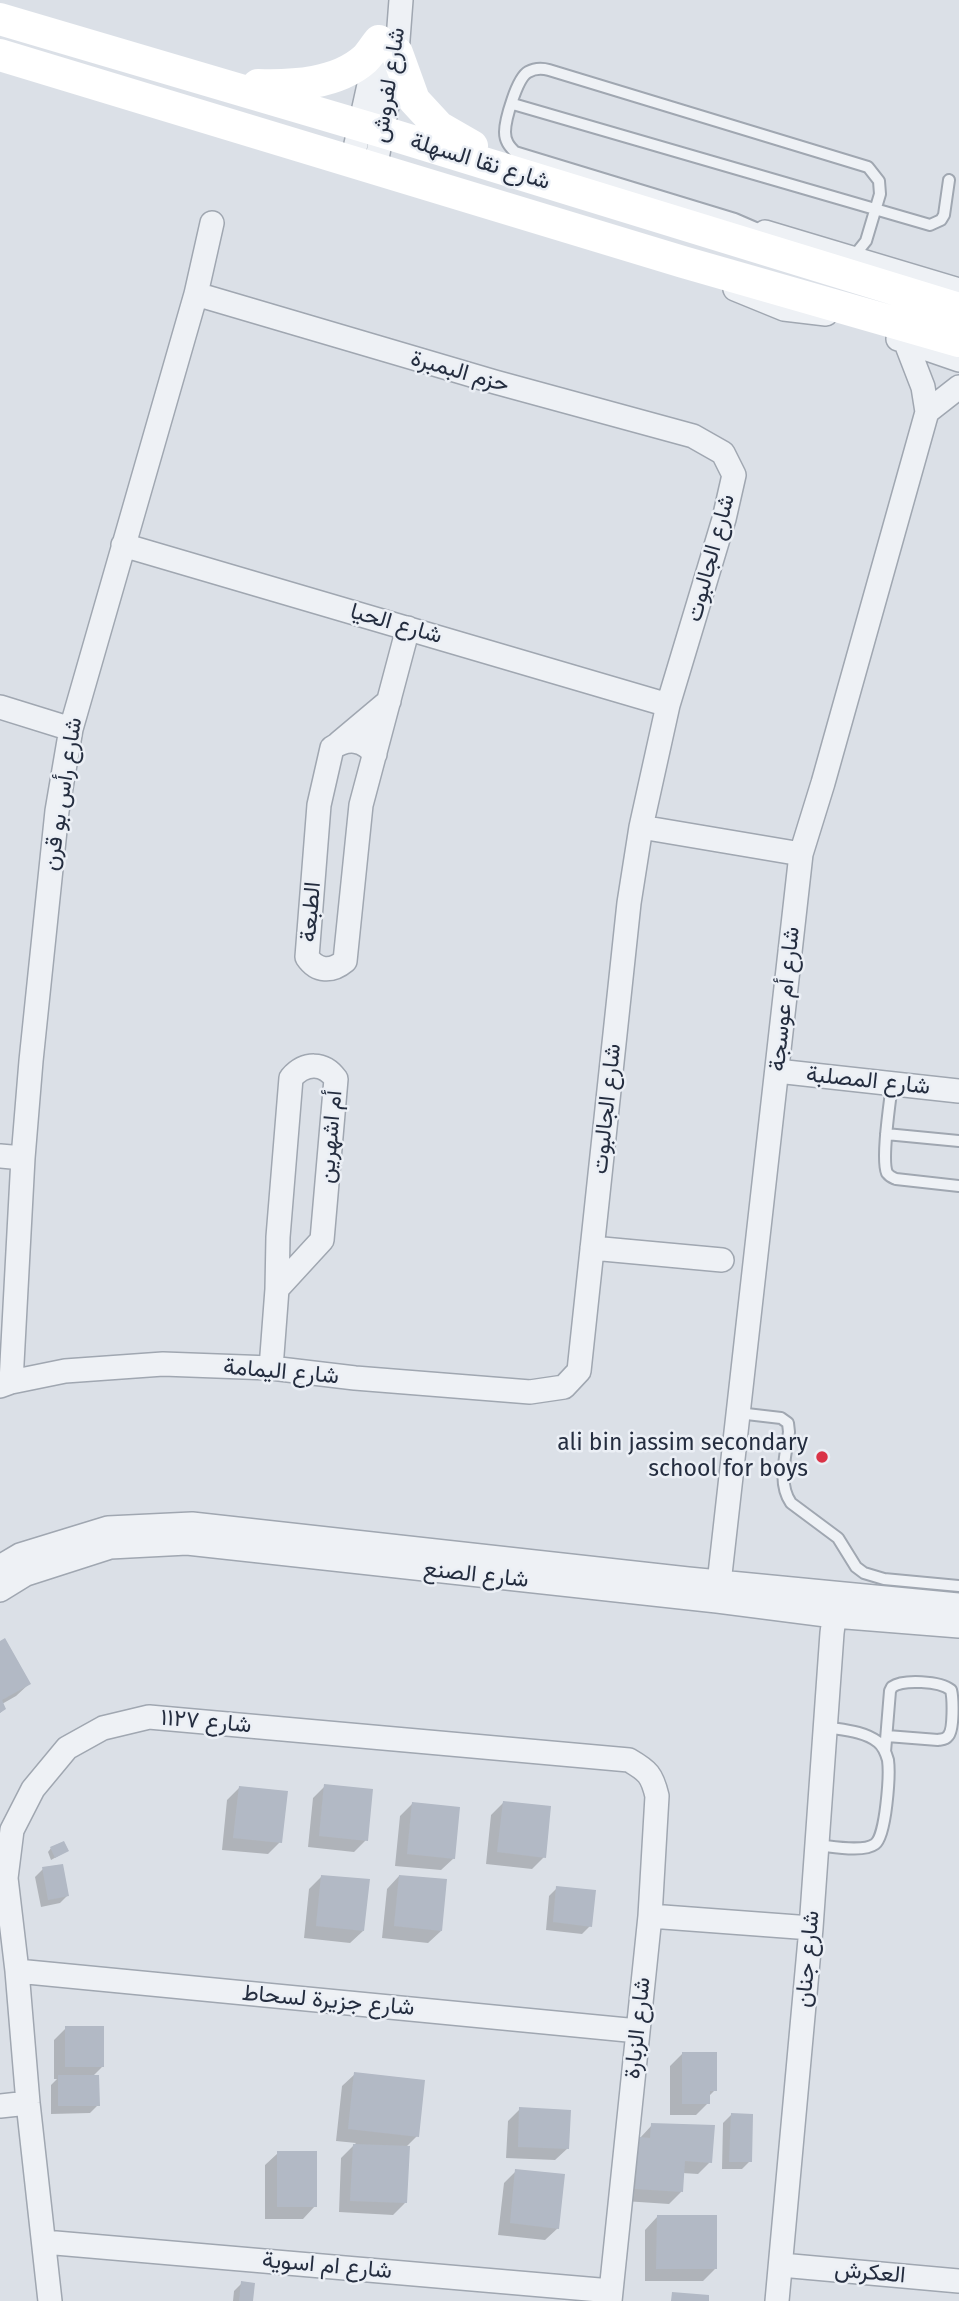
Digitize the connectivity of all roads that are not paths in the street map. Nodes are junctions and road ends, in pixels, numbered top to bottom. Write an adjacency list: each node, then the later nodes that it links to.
1 (389, 0): 4 (street, شارع لفروش)
2 (401, 0): 4 (street, شارع لفروش)
3 (0, 19): 6 (main road, شارع نقا السهلة)
4 (388, 47): 6 (main road); 8 (street, شارع لفروش); 10 (main road)
5 (0, 55): 9 (main road, شارع نقا السهلة)
6 (227, 85): 8 (main road, شارع نقا السهلة)
7 (513, 104): 12 (lane); 12 (lane); 14 (lane)
8 (372, 128): 9 (street, شارع لفروش); 10 (main road, شارع نقا السهلة)
9 (363, 165): 17 (main road, شارع نقا السهلة)
10 (512, 171): 15 (main road, شارع نقا السهلة)
11 (949, 180): 12 (lane)
12 (876, 210): 16 (lane)
13 (212, 223): 19 (street, شارع رأس بو قرن)
14 (765, 232): 15 (main road); 16 (street)
15 (732, 239): 20 (main road, شارع نقا السهلة)
16 (846, 257): 18 (street)
17 (683, 262): 21 (main road, شارع نقا السهلة); 22 (street, شارع نقا السهلة)
18 (959, 290)
19 (196, 294): 26 (street, حزم البمبرة); 27 (street, شارع رأس بو قرن)
20 (959, 309)
21 (959, 341)
22 (906, 343): 23 (street, شارع نقا السهلة); 25 (street, شارع أم عوسجة)
23 (959, 360)
24 (959, 387): 25 (street)
25 (927, 412): 36 (street, شارع أم عوسجة)
26 (723, 453): 30 (street, شارع الجالبوت)
27 (123, 545): 28 (street, شارع الحيا); 32 (street, شارع رأس بو قرن)
28 (408, 628): 29 (street, الطبعة); 30 (street, شارع الحيا)
29 (389, 701): 33 (street, الطبعة); 34 (street, الطبعة)
30 (668, 705): 35 (street, شارع الجالبوت)
31 (0, 707): 32 (street)
32 (71, 729): 42 (street, شارع رأس بو قرن)
33 (339, 743): 34 (street); 34 (street, الطبعة)
34 (375, 754)
35 (641, 827): 36 (street); 46 (street, شارع الجالبوت)
36 (801, 854): 37 (street, شارع أم عوسجة)
37 (777, 1071): 38 (street, شارع المصلبة); 52 (street, شارع أم عوسجة)
38 (892, 1084): 39 (street, شارع المصلبة); 40 (lane)
39 (959, 1091)
40 (886, 1134): 41 (lane); 43 (lane)
41 (959, 1141)
42 (11, 1157): 50 (street, شارع رأس بو قرن)
43 (959, 1185)
44 (278, 1237): 45 (street); 45 (street, أم اشهرين); 48 (street, أم اشهرين)
45 (322, 1240): 48 (street)
46 (592, 1248): 47 (street); 51 (street, شارع الجالبوت)
47 (722, 1260)
48 (277, 1289): 49 (street, أم اشهرين)
49 (271, 1368): 50 (street, شارع اليمامة); 51 (street, شارع اليمامة)
50 (5, 1384)
51 (564, 1387)
52 (738, 1413): 54 (lane); 56 (street, شارع أم عوسجة)
53 (0, 1567): 56 (street, شارع الصنع)
54 (959, 1586)
55 (0, 1590): 56 (street, شارع الصنع)
56 (718, 1591): 57 (street, شارع الصنع)
57 (836, 1605): 58 (street, شارع الصنع); 59 (street, شارع الصنع); 60 (street, شارع جنان)
58 (959, 1605)
59 (959, 1626)
60 (826, 1727): 62 (lane); 63 (street, شارع جنان)
61 (887, 1736): 61 (lane); 62 (lane)
62 (885, 1752): 63 (lane)
63 (816, 1845): 65 (street, شارع جنان)
64 (650, 1916): 65 (street); 66 (street, شارع ١١٢٧); 67 (street, شارع الزبارة)
65 (811, 1928): 71 (street, شارع جنان)
66 (17, 1972): 67 (street, شارع جزيرة لسحاط); 68 (street, شارع ١١٢٧)
67 (638, 2031): 73 (street, شارع الزبارة)
68 (28, 2103): 69 (street); 70 (street, شارع ١١٢٧)
69 (0, 2106)
70 (44, 2242): 73 (street, شارع ام اسوية); 74 (street, شارع ١١٢٧)
71 (781, 2265): 72 (street, العكرش); 75 (street, شارع جنان)
72 (959, 2281)
73 (610, 2296)
74 (50, 2301)
75 (777, 2301)

